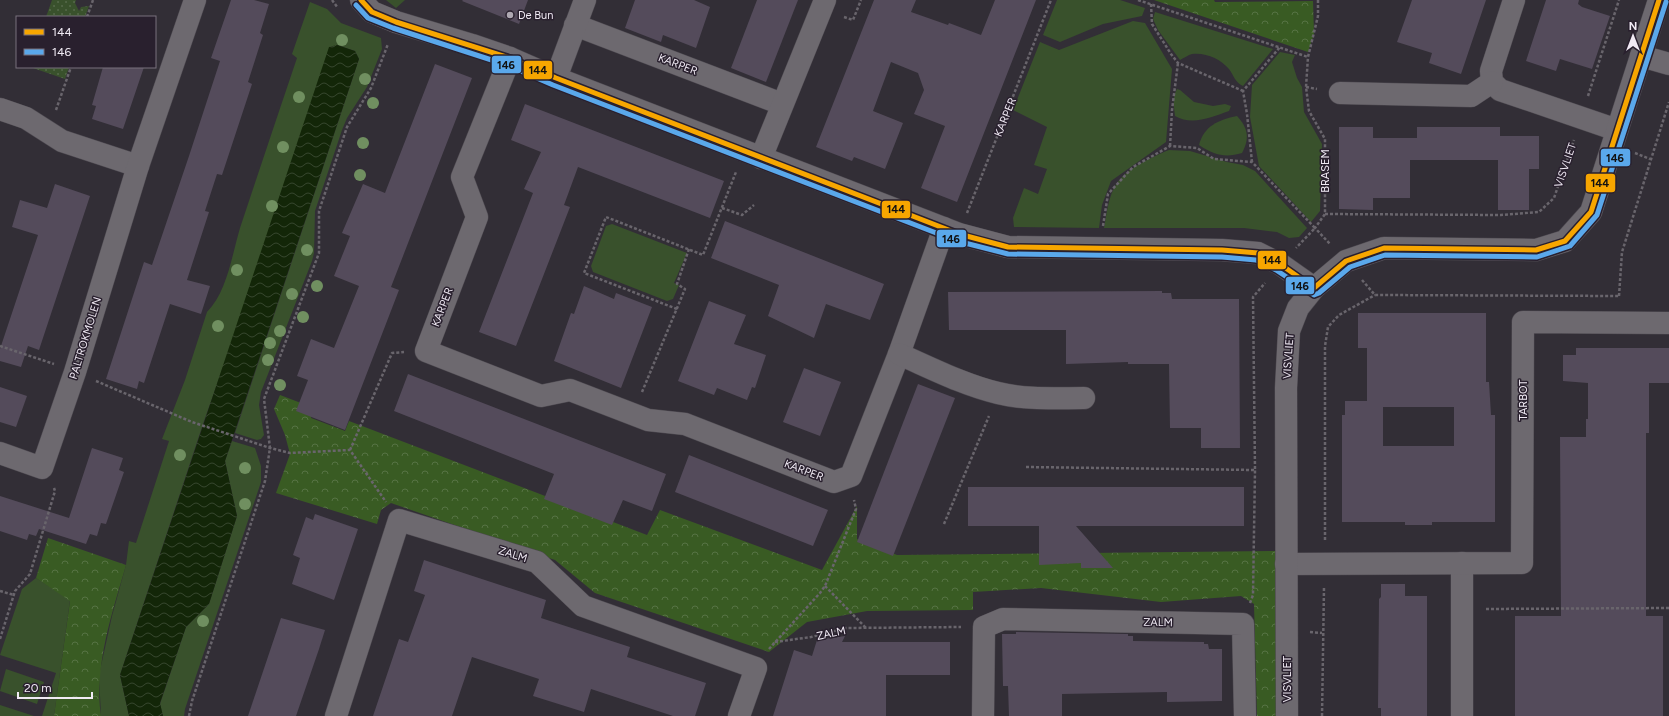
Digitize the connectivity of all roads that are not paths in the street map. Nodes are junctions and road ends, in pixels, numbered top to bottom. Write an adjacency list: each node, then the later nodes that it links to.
1 (195, 0): 18 (street, PALTROKMOLEN)
2 (362, 0): 9 (street)
3 (585, 0): 7 (street)
4 (825, 0): 14 (street)
5 (1514, 0): 12 (street)
6 (1659, 0): 8 (street, VISVLIET)
7 (575, 25): 11 (street); 14 (street, KARPER)
8 (1641, 56): 10 (street); 16 (street, VISVLIET)
9 (510, 58): 11 (street); 22 (street, KARPER)
10 (1669, 64)
11 (556, 78): 17 (street)
12 (1492, 82): 13 (street); 16 (street)
13 (1340, 93)
14 (782, 104): 17 (street)
15 (0, 109): 18 (street)
16 (1617, 130): 20 (street, VISVLIET)
17 (752, 155): 19 (street)
18 (138, 166): 24 (street, PALTROKMOLEN)
19 (951, 231): 20 (street); 22 (street)
20 (1314, 288): 26 (street, VISVLIET)
21 (1669, 323): 25 (street, TARBOT)
22 (899, 354): 23 (street)
23 (1084, 398)
24 (0, 453)
25 (1462, 562): 26 (street, TARBOT); 32 (street)
26 (1286, 564): 31 (street, VISVLIET)
27 (336, 716): 28 (street, ZALM)
28 (739, 716)
29 (983, 716): 30 (street, ZALM)
30 (1245, 716)
31 (1287, 716)
32 (1462, 716)

